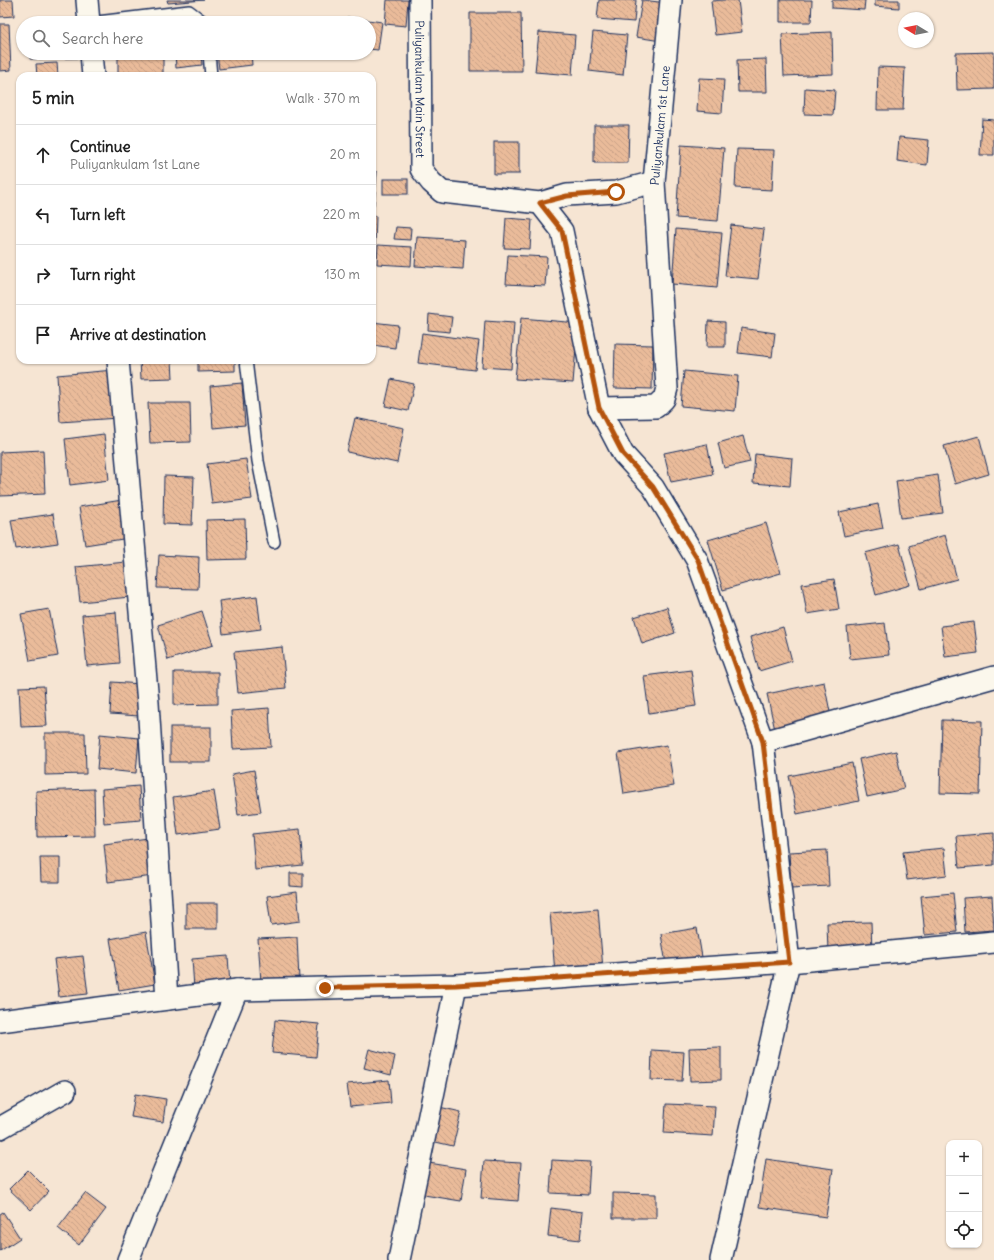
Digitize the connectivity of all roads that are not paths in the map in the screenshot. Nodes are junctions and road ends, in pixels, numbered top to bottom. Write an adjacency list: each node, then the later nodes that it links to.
1 (87, 0): 4 (street)
2 (420, 0): 12 (street, Puliyankulam Main Street)
3 (671, 0): 11 (street, Puliyankulam 1st Lane)
4 (88, 16)
5 (147, 16): 6 (lane)
6 (196, 16)
7 (92, 60): 9 (street)
8 (209, 60): 10 (lane)
9 (93, 72)
10 (210, 72)
11 (654, 182): 12 (street, Puliyankulam 1st Lane); 15 (street)
12 (540, 203): 15 (street)
13 (118, 364): 23 (street)
14 (246, 364): 16 (lane)
15 (599, 408): 18 (street)
16 (274, 542)
17 (994, 677): 18 (street)
18 (763, 742): 20 (street)
19 (994, 942): 20 (street)
20 (789, 962): 21 (street); 29 (street)
21 (456, 985): 22 (street); 28 (street)
22 (237, 990): 23 (street); 27 (street)
23 (167, 999): 24 (street)
24 (0, 1021)
25 (65, 1091): 26 (street)
26 (0, 1128)
27 (128, 1260)
28 (399, 1260)
29 (721, 1260)

